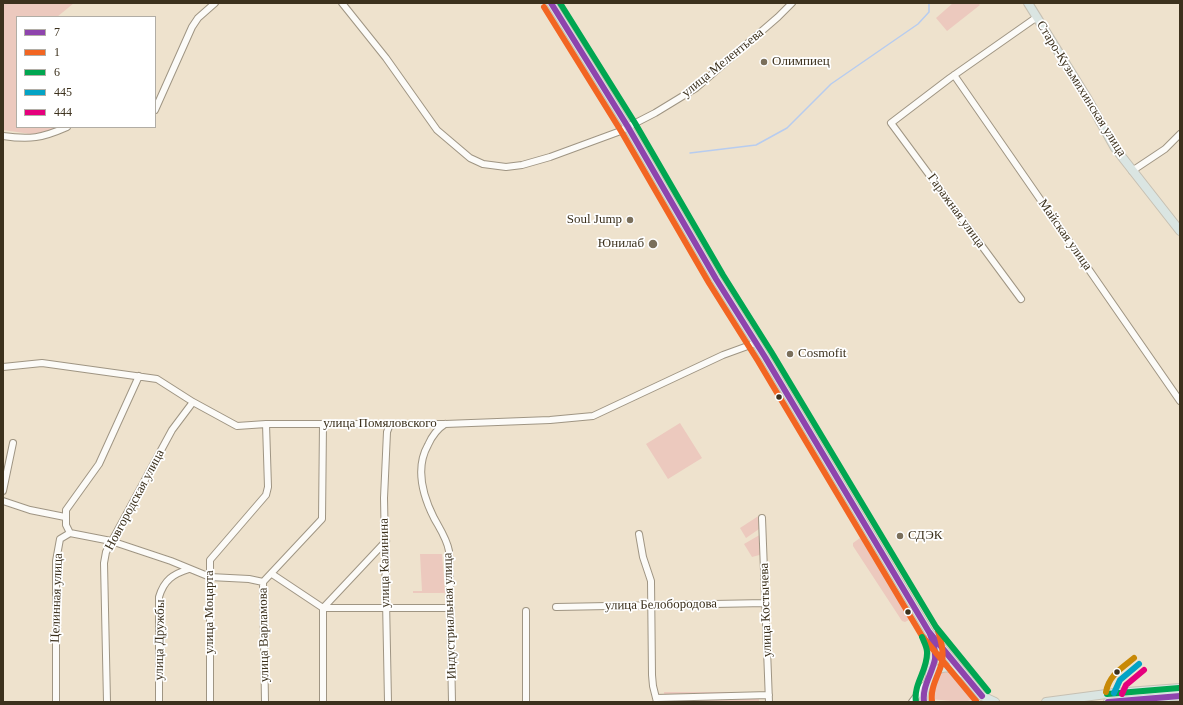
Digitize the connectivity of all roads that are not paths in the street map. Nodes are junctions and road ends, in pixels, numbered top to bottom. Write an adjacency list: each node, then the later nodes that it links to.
1 (215, 3): 8 (street)
2 (342, 3): 9 (street, улица Мелентьева)
3 (551, 3): 9 (main road)
4 (792, 3): 9 (street, улица Мелентьева)
5 (1028, 3): 6 (main road, Старо-Кузьмихинская улица)
6 (1036, 17): 7 (street); 13 (main road, Старо-Кузьмихинская улица)
7 (954, 75): 15 (street, Гаражная улица); 19 (street, Майская улица)
8 (156, 108)
9 (628, 127): 16 (main road)
10 (65, 128): 12 (street)
11 (1180, 134): 13 (street)
12 (3, 136)
13 (1132, 171): 14 (main road, Старо-Кузьмихинская улица)
14 (1180, 231)
15 (1021, 299)
16 (756, 343): 24 (street, улица Помяловского); 45 (main road)
17 (3, 367): 18 (street, улица Помяловского)
18 (139, 376): 20 (street, улица Помяловского); 28 (street)
19 (1179, 396)
20 (193, 402): 21 (street, улица Помяловского); 32 (street, Новгородская улица)
21 (266, 424): 22 (street, улица Помяловского); 36 (street, улица Моцарта)
22 (323, 424): 23 (street, улица Помяловского); 35 (street, улица Варламова)
23 (390, 424): 24 (street, улица Помяловского); 33 (street, улица Калинина)
24 (445, 424): 43 (street, Индустриальная улица)
25 (14, 443): 26 (street)
26 (3, 491)
27 (3, 501): 28 (street)
28 (65, 517): 30 (street)
29 (762, 518): 38 (street, улица Костычева)
30 (70, 533): 32 (street); 53 (street, Целинная улица)
31 (639, 534): 39 (street)
32 (111, 541): 34 (street); 54 (street, Новгородская улица)
33 (386, 542): 41 (street); 42 (street, улица Калинина)
34 (189, 569): 36 (street); 55 (street, улица Дружбы)
35 (272, 574): 37 (street, улица Варламова); 41 (street)
36 (210, 577): 37 (street); 56 (street, улица Моцарта)
37 (263, 582): 57 (street, улица Варламова)
38 (766, 603): 39 (street, улица Белобородова); 50 (street, улица Костычева)
39 (651, 605): 40 (street, улица Белобородова); 52 (street)
40 (556, 607)
41 (323, 608): 42 (street); 58 (street)
42 (386, 608): 43 (street); 59 (street, улица Калинина)
43 (451, 608): 60 (street, Индустриальная улица)
44 (526, 611): 61 (street)
45 (929, 632): 46 (main road); 47 (main road)
46 (929, 678): 47 (main road); 62 (street); 63 (main road)
47 (970, 682): 51 (main road)
48 (1180, 688): 65 (main road)
49 (1180, 696): 66 (main road)
50 (769, 699): 52 (street)
51 (980, 699): 64 (main road)
52 (657, 700)
53 (56, 702)
54 (107, 702)
55 (159, 702)
56 (210, 702)
57 (265, 702)
58 (323, 702)
59 (388, 702)
60 (452, 702)
61 (526, 702)
62 (912, 702)
63 (924, 702)
64 (995, 702)
65 (1046, 702)
66 (1108, 702)

